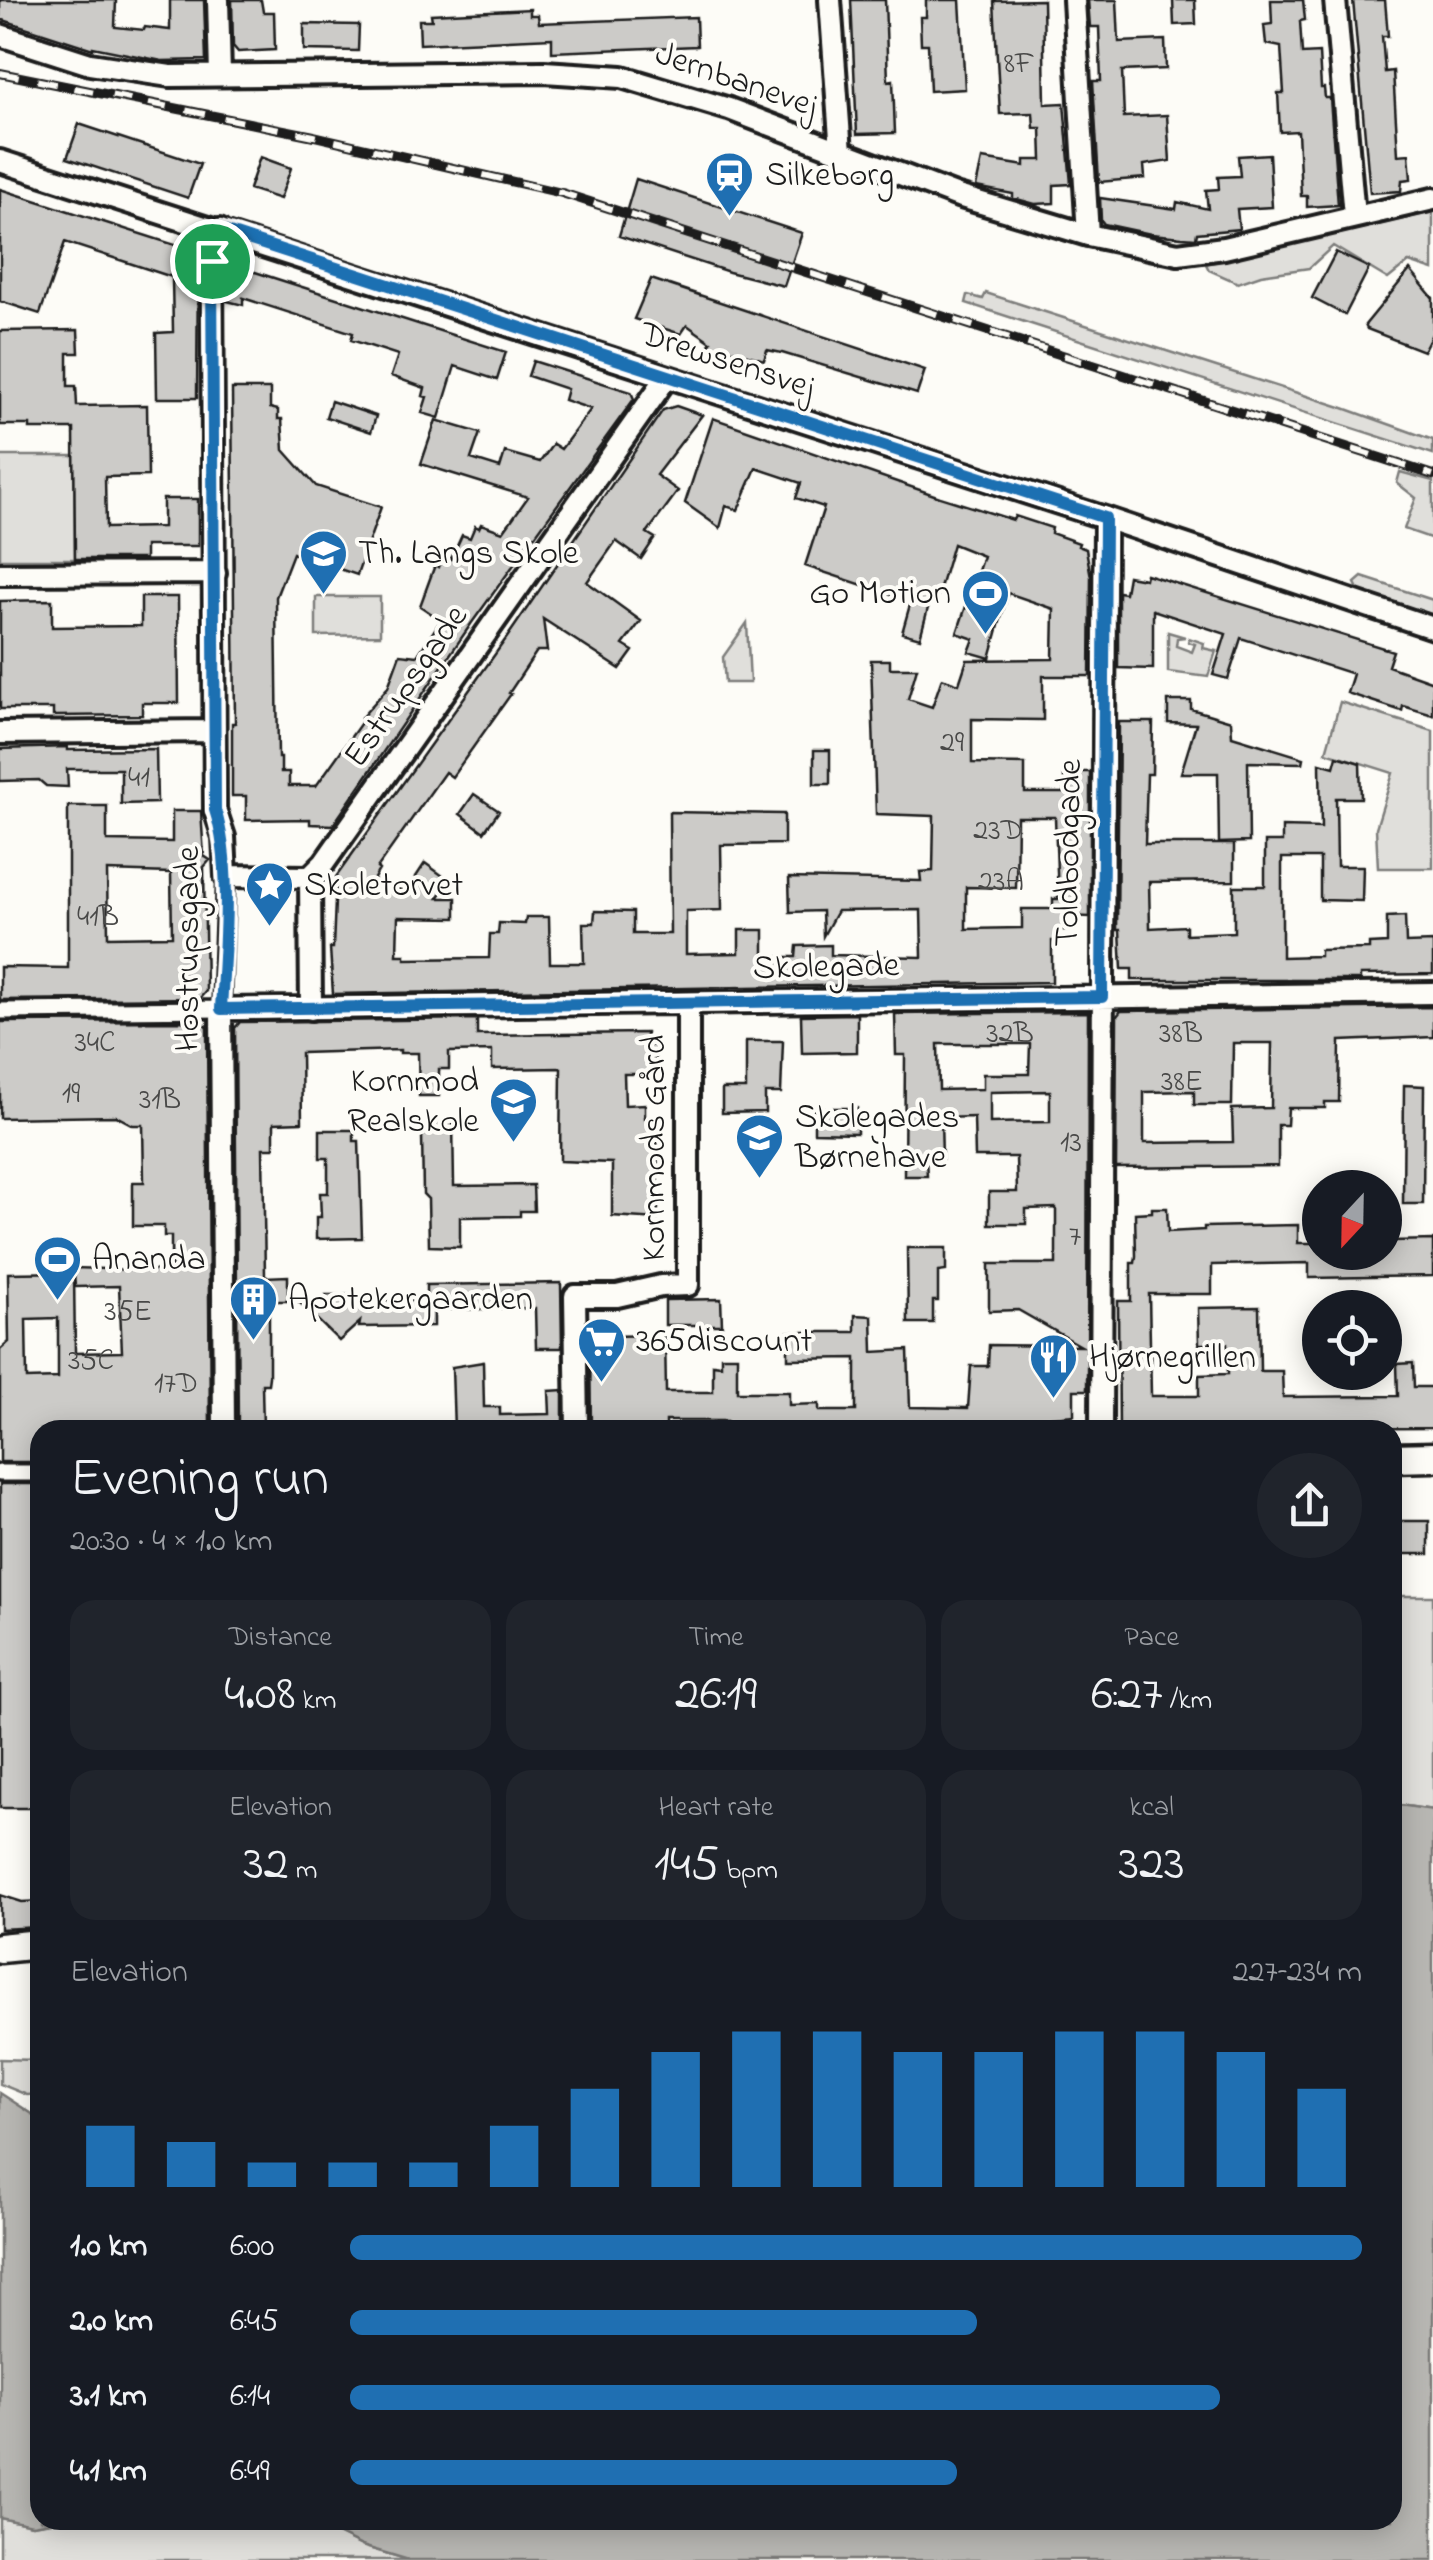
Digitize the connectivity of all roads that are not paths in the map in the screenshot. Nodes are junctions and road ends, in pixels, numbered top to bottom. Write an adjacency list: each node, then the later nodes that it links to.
1 (218, 0): 6 (street)
2 (830, 0): 7 (street)
3 (1074, 0): 12 (street)
4 (1336, 0): 10 (street)
5 (0, 35): 6 (street, Jernbanevej)
6 (220, 75): 7 (street, Jernbanevej)
7 (842, 152): 12 (street, Jernbanevej)
8 (0, 161): 11 (street, Drewsensvej)
9 (1433, 199): 10 (street, Jernbanevej)
10 (1354, 216): 12 (street, Jernbanevej)
11 (220, 230): 13 (street, Drewsensvej); 15 (street, Hostrupsgade)
12 (1088, 234)
13 (667, 377): 14 (street, Drewsensvej); 21 (street, Estrupsgade)
14 (1105, 518): 17 (street, Drewsensvej); 23 (street, Toldbodgade)
15 (216, 572): 16 (street); 18 (street, Hostrupsgade)
16 (0, 574)
17 (1433, 628)
18 (214, 731): 19 (street); 20 (street, Hostrupsgade)
19 (0, 733)
20 (226, 876): 21 (street); 26 (street, Hostrupsgade)
21 (310, 877): 25 (street)
22 (1433, 993): 23 (street, Skolegade)
23 (1102, 997): 24 (street, Skolegade); 30 (street, Toldbodgade)
24 (688, 1002): 25 (street, Skolegade); 29 (street, Kornmods Gård)
25 (311, 1008): 26 (street, Skolegade)
26 (221, 1009): 27 (street); 28 (street, Hostrupsgade)
27 (0, 1011)
28 (224, 1420)
29 (577, 1420)
30 (1101, 1420)
31 (1433, 1457): 32 (street)
32 (1402, 1458)
33 (0, 1473): 34 (street)
34 (30, 1473)
35 (30, 1945): 36 (street)
36 (3, 1946)

